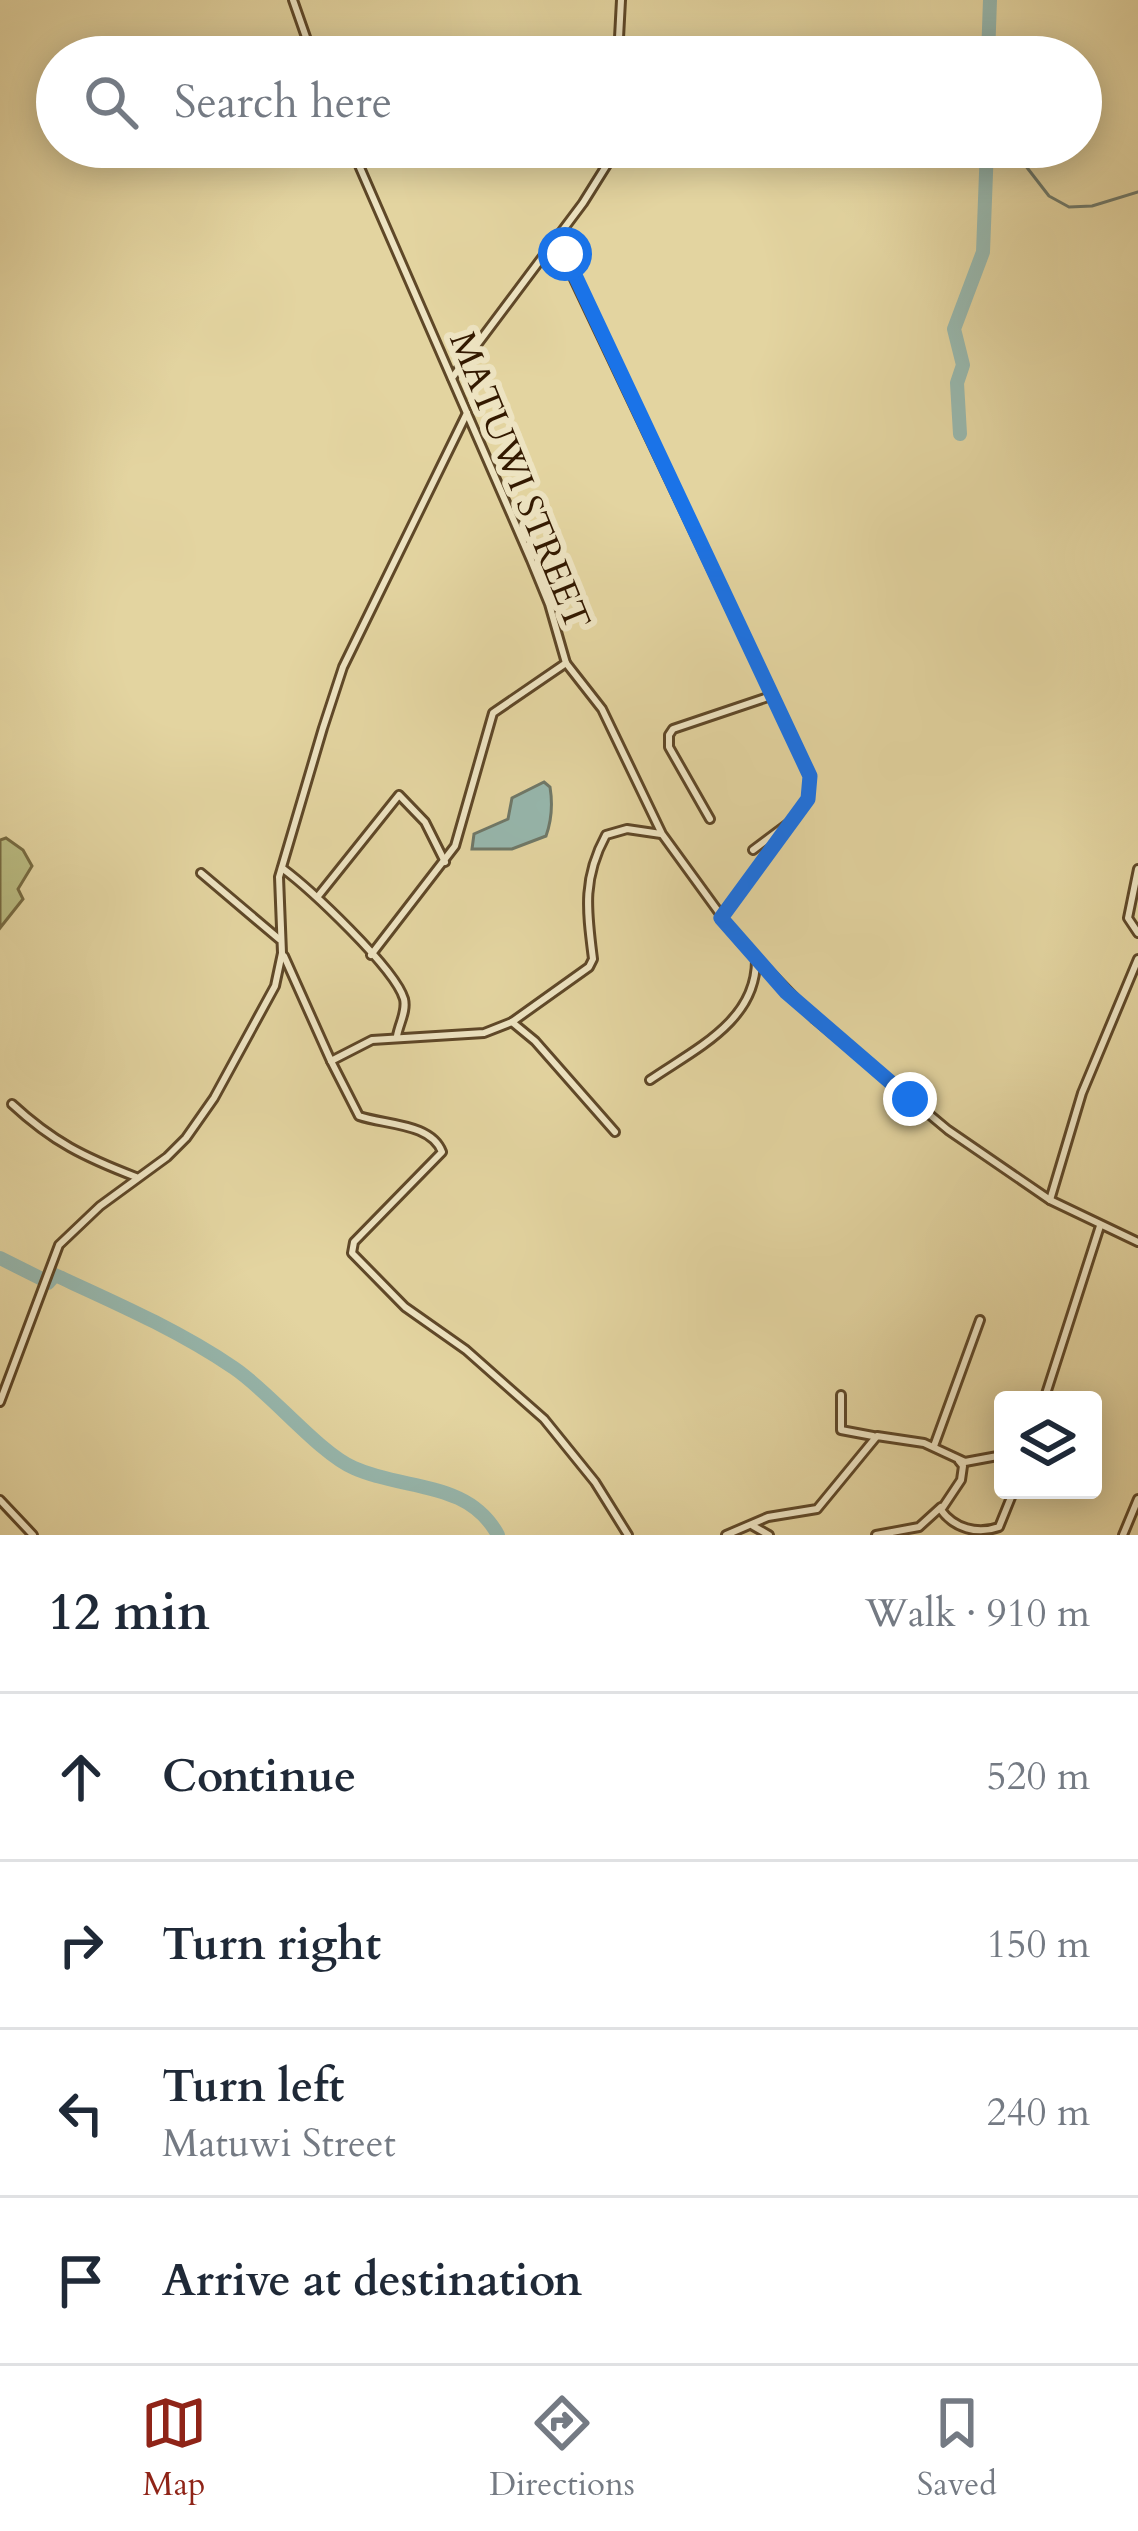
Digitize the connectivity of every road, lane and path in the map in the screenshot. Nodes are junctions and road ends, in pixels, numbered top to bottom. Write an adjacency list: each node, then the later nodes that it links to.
1 (293, 0): 3 (street)
2 (621, 0): 4 (street)
3 (306, 36)
4 (619, 36)
5 (360, 168): 8 (street, MATUWI STREET)
6 (605, 168): 7 (street)
7 (554, 237): 8 (street); 11 (street)
8 (452, 378): 9 (street, MATUWI STREET)
9 (467, 413): 10 (street, MATUWI STREET); 17 (street)
10 (566, 663): 14 (street, MATUWI STREET); 16 (street)
11 (770, 696): 12 (street); 13 (street)
12 (710, 819)
13 (795, 819): 15 (street); 21 (street)
14 (662, 834): 21 (street, MATUWI STREET); 28 (street)
15 (753, 850)
16 (445, 862): 20 (street); 25 (street)
17 (281, 867): 20 (street); 23 (street)
18 (1138, 869): 22 (street)
19 (201, 873): 23 (street)
20 (319, 896): 25 (street)
21 (721, 918): 26 (street, MATUWI STREET)
22 (1138, 932)
23 (279, 939): 24 (street)
24 (282, 952): 30 (street); 34 (street)
25 (371, 956): 29 (street)
26 (756, 959): 31 (street); 35 (street, MATUWI STREET)
27 (1138, 959): 35 (street)
28 (512, 1022): 29 (street); 33 (street)
29 (397, 1036): 30 (street)
30 (331, 1061): 52 (street)
31 (650, 1080)
32 (12, 1104): 34 (street)
33 (616, 1132)
34 (136, 1177): 41 (street)
35 (1050, 1200): 36 (street, MATUWI STREET)
36 (1100, 1226): 37 (street, MATUWI STREET); 39 (street)
37 (1138, 1242)
38 (980, 1320): 43 (street)
39 (1048, 1391)
40 (841, 1395): 42 (street)
41 (0, 1402)
42 (877, 1436): 43 (street); 50 (street)
43 (934, 1446): 45 (street)
44 (994, 1456): 45 (street)
45 (958, 1461): 49 (street)
46 (1138, 1498): 56 (street)
47 (1011, 1499): 49 (street)
48 (0, 1500): 51 (street)
49 (942, 1506): 55 (street)
50 (749, 1525): 53 (street); 54 (street)
51 (33, 1535)
52 (628, 1535)
53 (726, 1535)
54 (769, 1535)
55 (876, 1535)
56 (1123, 1535)

